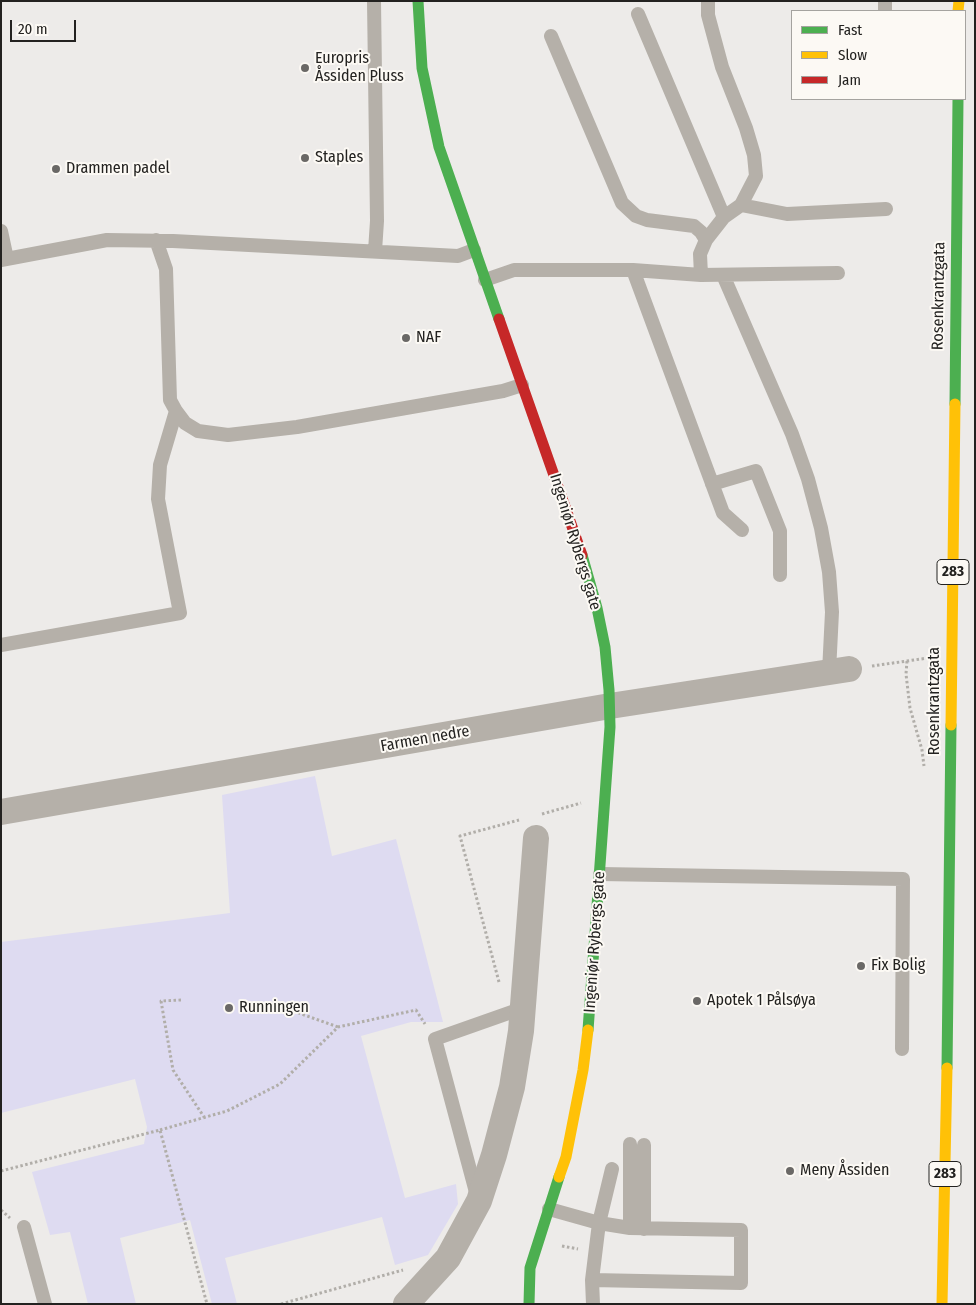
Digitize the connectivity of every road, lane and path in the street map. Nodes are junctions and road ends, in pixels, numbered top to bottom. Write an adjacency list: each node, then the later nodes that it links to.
1 (374, 1): 14 (lane)
2 (418, 1): 13 (street, Ingeniør Rybergs gate)
3 (708, 1): 7 (lane)
4 (638, 14): 9 (lane)
5 (551, 36): 12 (lane)
6 (958, 100): 56 (street, Rosenkrantzgata / 283)
7 (741, 205): 8 (lane); 9 (lane)
8 (886, 209)
9 (724, 217): 12 (lane)
10 (1, 231): 15 (lane)
11 (156, 240): 14 (lane); 15 (lane); 22 (lane)
12 (706, 240): 19 (lane)
13 (474, 250): 14 (lane); 20 (street, Ingeniør Rybergs gate)
14 (375, 251)
15 (4, 259)
16 (633, 270): 19 (lane); 20 (lane); 23 (lane)
17 (838, 273): 18 (lane)
18 (722, 275): 19 (lane); 29 (lane)
19 (700, 276)
20 (485, 280): 21 (street, Ingeniør Rybergs gate)
21 (522, 385): 22 (lane); 30 (street, Ingeniør Rybergs gate)
22 (176, 411): 26 (lane)
23 (712, 484): 24 (lane); 25 (lane)
24 (742, 530)
25 (780, 574)
26 (1, 645)
27 (931, 658): 28 (path)
28 (907, 661): 29 (path); 31 (path)
29 (839, 670): 30 (street, Farmen nedre)
30 (610, 706): 32 (street, Ingeniør Rybergs gate); 33 (street, Farmen nedre)
31 (924, 767)
32 (606, 797): 34 (path); 35 (street, Ingeniør Rybergs gate)
33 (1, 812)
34 (534, 824): 38 (street); 38 (path)
35 (600, 874): 41 (lane); 48 (street, Ingeniør Rybergs gate)
36 (181, 1000): 42 (path)
37 (279, 1006): 39 (path)
38 (515, 1011): 40 (lane); 47 (street)
39 (338, 1027): 40 (path); 42 (path)
40 (435, 1039): 47 (lane)
41 (902, 1049)
42 (204, 1117): 43 (path)
43 (160, 1130): 46 (path); 58 (path)
44 (637, 1144): 51 (lane)
45 (612, 1169): 49 (lane)
46 (1, 1171)
47 (478, 1201): 60 (street)
48 (549, 1209): 49 (lane); 52 (street, Ingeniør Rybergs gate)
49 (599, 1223): 51 (lane); 53 (lane)
50 (24, 1227): 57 (lane)
51 (637, 1229): 55 (lane)
52 (538, 1242): 53 (path); 61 (street, Ingeniør Rybergs gate)
53 (595, 1253): 55 (lane)
54 (411, 1268): 59 (path)
55 (592, 1280): 62 (lane)
56 (942, 1303)
57 (45, 1304)
58 (207, 1304)
59 (281, 1304)
60 (406, 1304)
61 (529, 1304)
62 (593, 1304)

